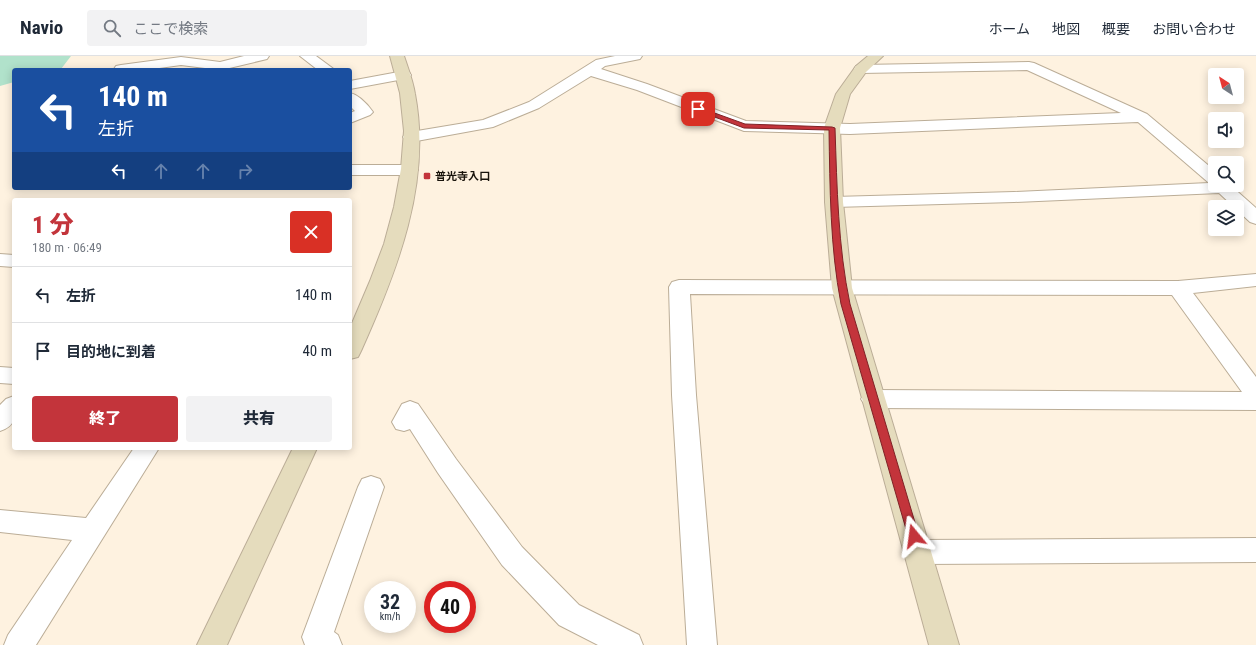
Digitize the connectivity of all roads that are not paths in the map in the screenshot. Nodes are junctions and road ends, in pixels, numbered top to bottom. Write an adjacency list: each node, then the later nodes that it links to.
1 (262, 56): 6 (street)
2 (307, 56): 7 (street)
3 (397, 56): 10 (street)
4 (635, 56): 9 (street)
5 (876, 56): 8 (street)
6 (130, 68)
7 (325, 68)
8 (861, 69): 14 (street); 15 (street)
9 (588, 70): 15 (street); 16 (street)
10 (404, 75): 11 (street); 16 (street)
11 (352, 85)
12 (352, 99): 13 (street)
13 (352, 117)
14 (1142, 117): 15 (street); 19 (street)
15 (832, 128): 22 (street)
16 (411, 137): 18 (street)
17 (352, 170): 18 (street)
18 (409, 170): 29 (street)
19 (1208, 174)
20 (1208, 185): 22 (street)
21 (1228, 192): 23 (street)
22 (834, 202): 27 (street)
23 (1256, 218)
24 (0, 260): 25 (street)
25 (12, 260)
26 (1256, 280): 28 (street)
27 (842, 288): 28 (street); 33 (street); 49 (street)
28 (1178, 288): 32 (street)
29 (352, 347)
30 (0, 375): 31 (street)
31 (12, 376)
32 (1256, 394)
33 (873, 399): 34 (street); 44 (street)
34 (1256, 401)
35 (12, 407): 36 (street)
36 (0, 422)
37 (404, 422): 48 (street)
38 (146, 450): 42 (street)
39 (303, 450): 46 (street)
40 (371, 487): 47 (street)
41 (0, 521): 42 (street)
42 (94, 531): 45 (street)
43 (1256, 550): 44 (street)
44 (918, 552): 50 (street)
45 (19, 645)
46 (212, 645)
47 (327, 645)
48 (628, 645)
49 (702, 645)
50 (944, 645)

